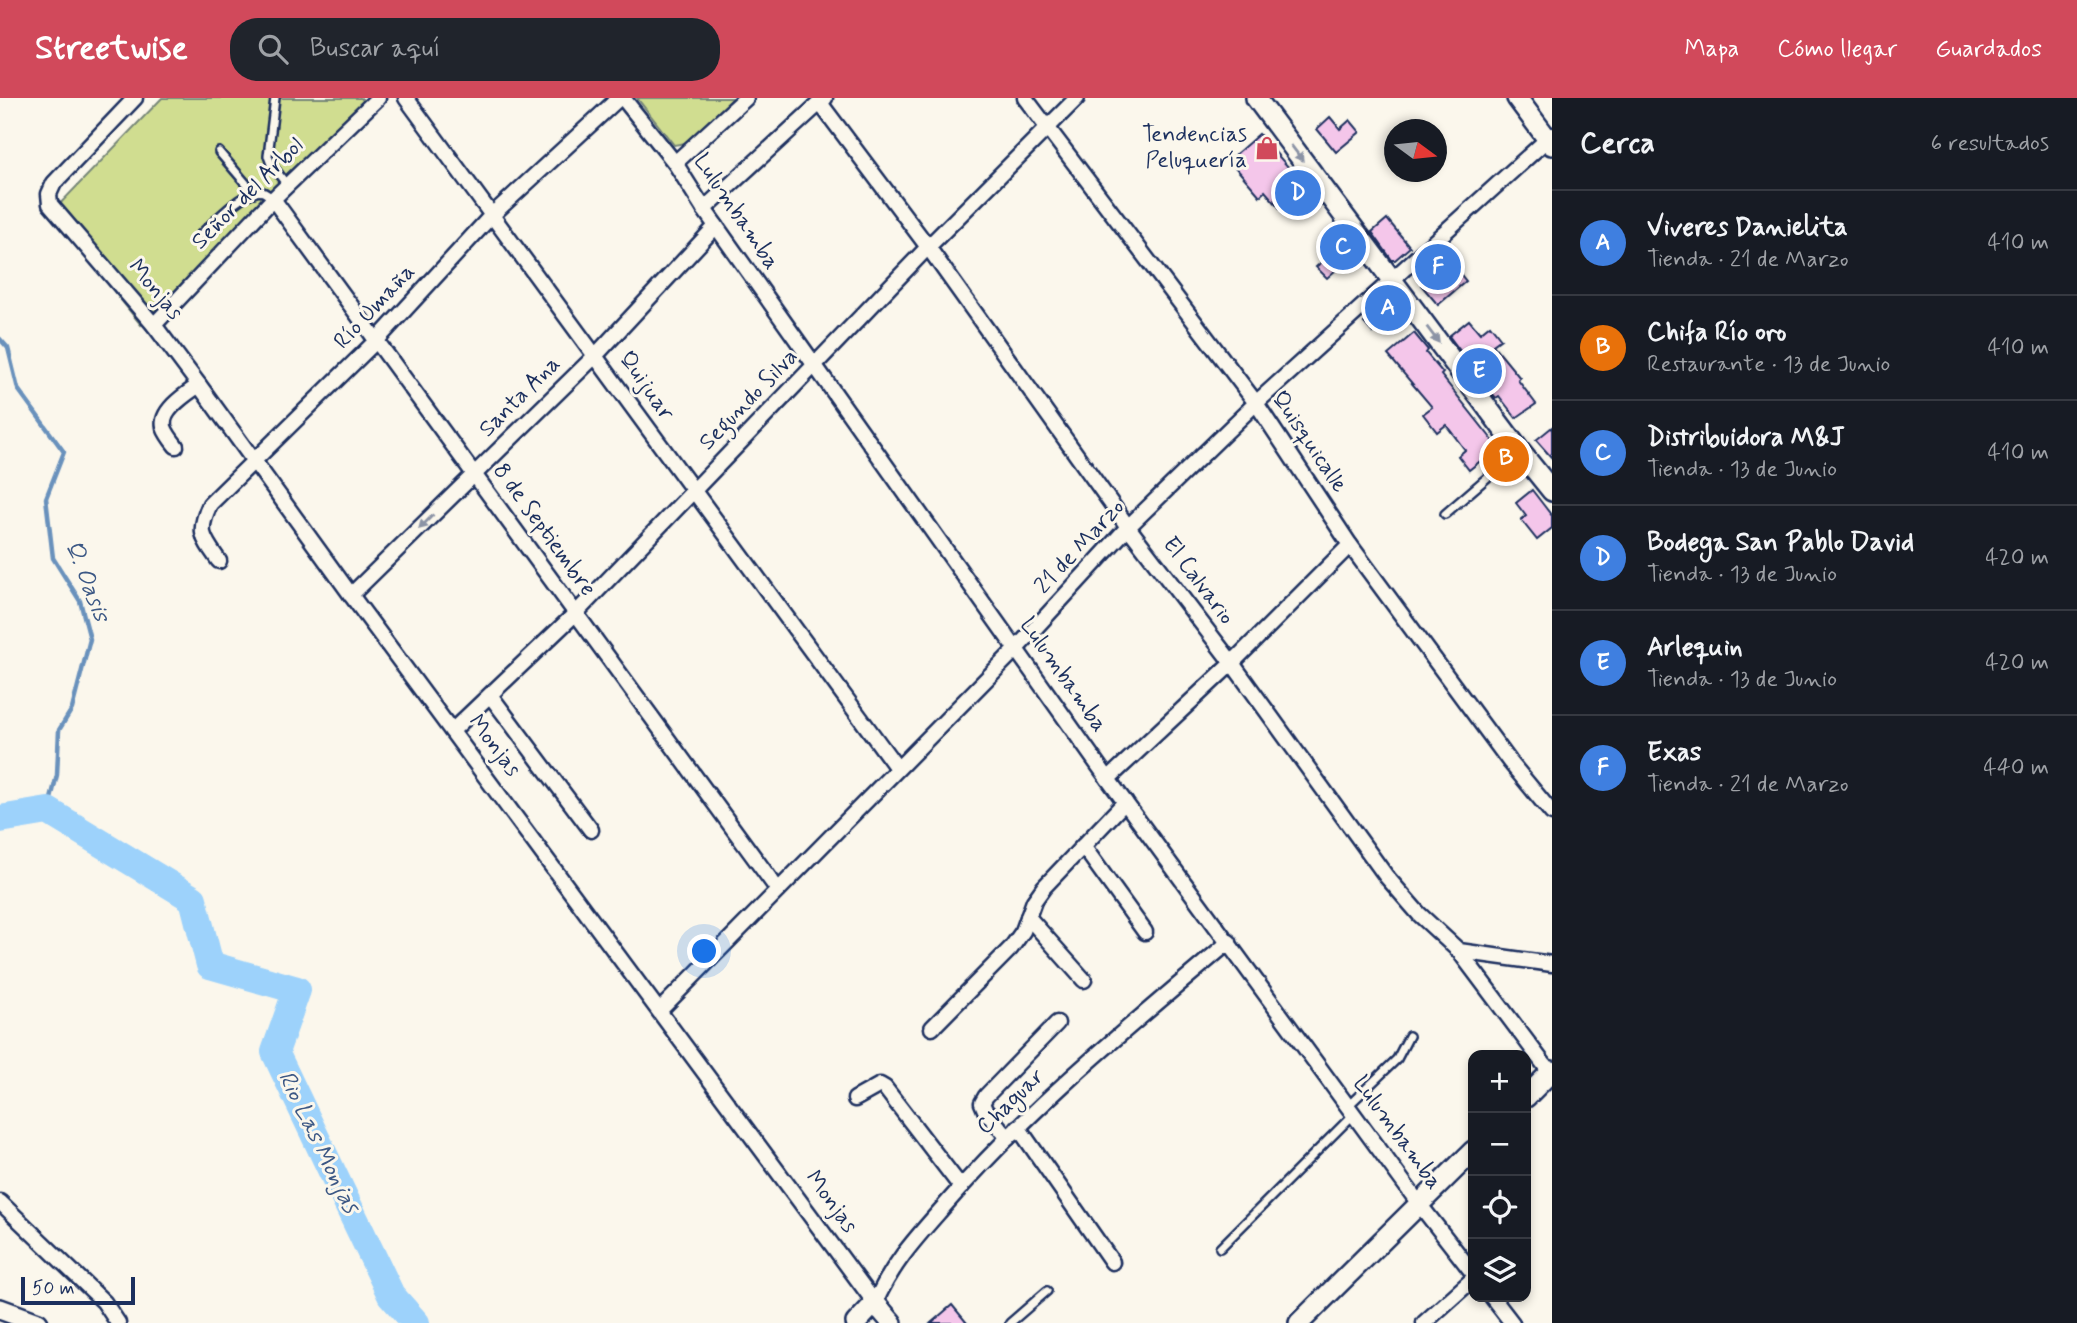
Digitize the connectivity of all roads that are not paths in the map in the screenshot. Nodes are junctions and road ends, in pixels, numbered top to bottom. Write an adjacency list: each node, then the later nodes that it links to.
1 (135, 98): 25 (street, Monjas)
2 (275, 98): 16 (lane)
3 (379, 98): 16 (street, Señor del Arbol)
4 (406, 98): 20 (street, Quijuar)
5 (621, 98): 15 (street, Lulumbamba); 20 (street, Río Umaña)
6 (746, 98): 15 (street)
7 (1025, 98): 12 (street, Quisquicalle)
8 (1077, 98): 12 (street, Segundo Silva)
9 (1255, 98): 24 (main road, one-way to 24)
10 (1517, 98): 13 (main road)
11 (823, 100): 19 (street); 23 (street, El Calvario)
12 (1047, 127): 23 (street, Segundo Silva); 30 (street, Quisquicalle)
13 (1550, 139): 24 (street, 21 de Marzo)
14 (219, 152): 17 (lane)
15 (675, 163): 19 (street, Lulumbamba)
16 (287, 185): 18 (street, Señor del Arbol)
17 (254, 193): 18 (lane); 22 (lane)
18 (273, 199): 25 (street, Señor del Arbol); 26 (street, 8 de Septiembre)
19 (704, 209): 21 (street, Lulumbamba)
20 (492, 215): 26 (street, Río Umaña); 27 (street, Quijuar)
21 (716, 226): 27 (street, Santa Ana); 28 (street, Lulumbamba)
22 (197, 238)
23 (928, 247): 28 (street, Segundo Silva); 38 (street, El Calvario)
24 (1391, 279): 30 (street, 21 de Marzo); 32 (main road, one-way to 32)
25 (154, 325): 29 (street, Monjas)
26 (377, 340): 33 (street, Río Umaña); 34 (street, 8 de Septiembre)
27 (596, 355): 34 (street, Santa Ana); 36 (street, Quijuar)
28 (814, 365): 36 (street, Segundo Silva); 43 (street, Lulumbamba)
29 (199, 385): 31 (street); 33 (street, Monjas)
30 (1256, 403): 38 (street, 21 de Marzo); 39 (street, Quisquicalle)
31 (176, 446)
32 (1519, 450): 35 (main road); 37 (lane)
33 (254, 462): 40 (street, Río Umaña); 41 (street, Monjas)
34 (475, 474): 41 (street, Santa Ana, one-way to 41); 42 (street, 8 de Septiembre)
35 (1552, 491)
36 (693, 492): 42 (street, Segundo Silva); 47 (street, Quijuar)
37 (1445, 514)
38 (1128, 527): 43 (street, 21 de Marzo); 44 (street, El Calvario)
39 (1350, 545): 44 (street); 50 (street, Quisquicalle)
40 (219, 561)
41 (351, 596): 46 (street, Monjas)
42 (577, 612): 45 (street, Segundo Silva); 53 (street, 8 de Septiembre)
43 (1016, 649): 47 (street, 21 de Marzo); 48 (street, Lulumbamba)
44 (1232, 663): 48 (street); 57 (street, El Calvario)
45 (490, 695): 46 (street, Segundo Silva); 51 (street)
46 (452, 731): 60 (street, Monjas)
47 (897, 768): 53 (street, 21 de Marzo)
48 (1108, 779): 49 (street, Lulumbamba)
49 (1125, 802): 52 (street); 56 (street, Lulumbamba)
50 (1552, 813)
51 (591, 830)
52 (1083, 846): 54 (street); 55 (street)
53 (778, 890): 60 (street, 21 de Marzo)
54 (1028, 917): 59 (street); 62 (street)
55 (1145, 932)
56 (1229, 942): 67 (street, Lulumbamba); 68 (street, Chaguar)
57 (1459, 951): 58 (street); 64 (street, El Calvario)
58 (1552, 964)
59 (1084, 980)
60 (660, 1010): 79 (street, Monjas)
61 (1057, 1023): 68 (street)
62 (932, 1028)
63 (1409, 1036): 67 (lane)
64 (1551, 1073): 65 (main road)
65 (1531, 1092)
66 (855, 1099): 70 (street)
67 (1352, 1109): 72 (street, Lulumbamba); 73 (lane)
68 (1013, 1133): 70 (street, Chaguar); 74 (street)
69 (1468, 1156): 72 (main road)
70 (961, 1187): 79 (street, Chaguar)
71 (0, 1202): 82 (street)
72 (1420, 1205): 75 (street, Lulumbamba); 86 (main road)
73 (1220, 1248)
74 (1112, 1262)
75 (1468, 1267)
76 (1468, 1283): 87 (street)
77 (1047, 1291): 85 (lane)
78 (1496, 1302): 88 (street)
79 (875, 1303): 83 (main road, Chaguar); 84 (main road, Monjas)
80 (0, 1309): 81 (main road)
81 (38, 1323)
82 (118, 1323)
83 (856, 1323)
84 (892, 1323)
85 (1010, 1323)
86 (1299, 1323)
87 (1424, 1323)
88 (1512, 1323)

